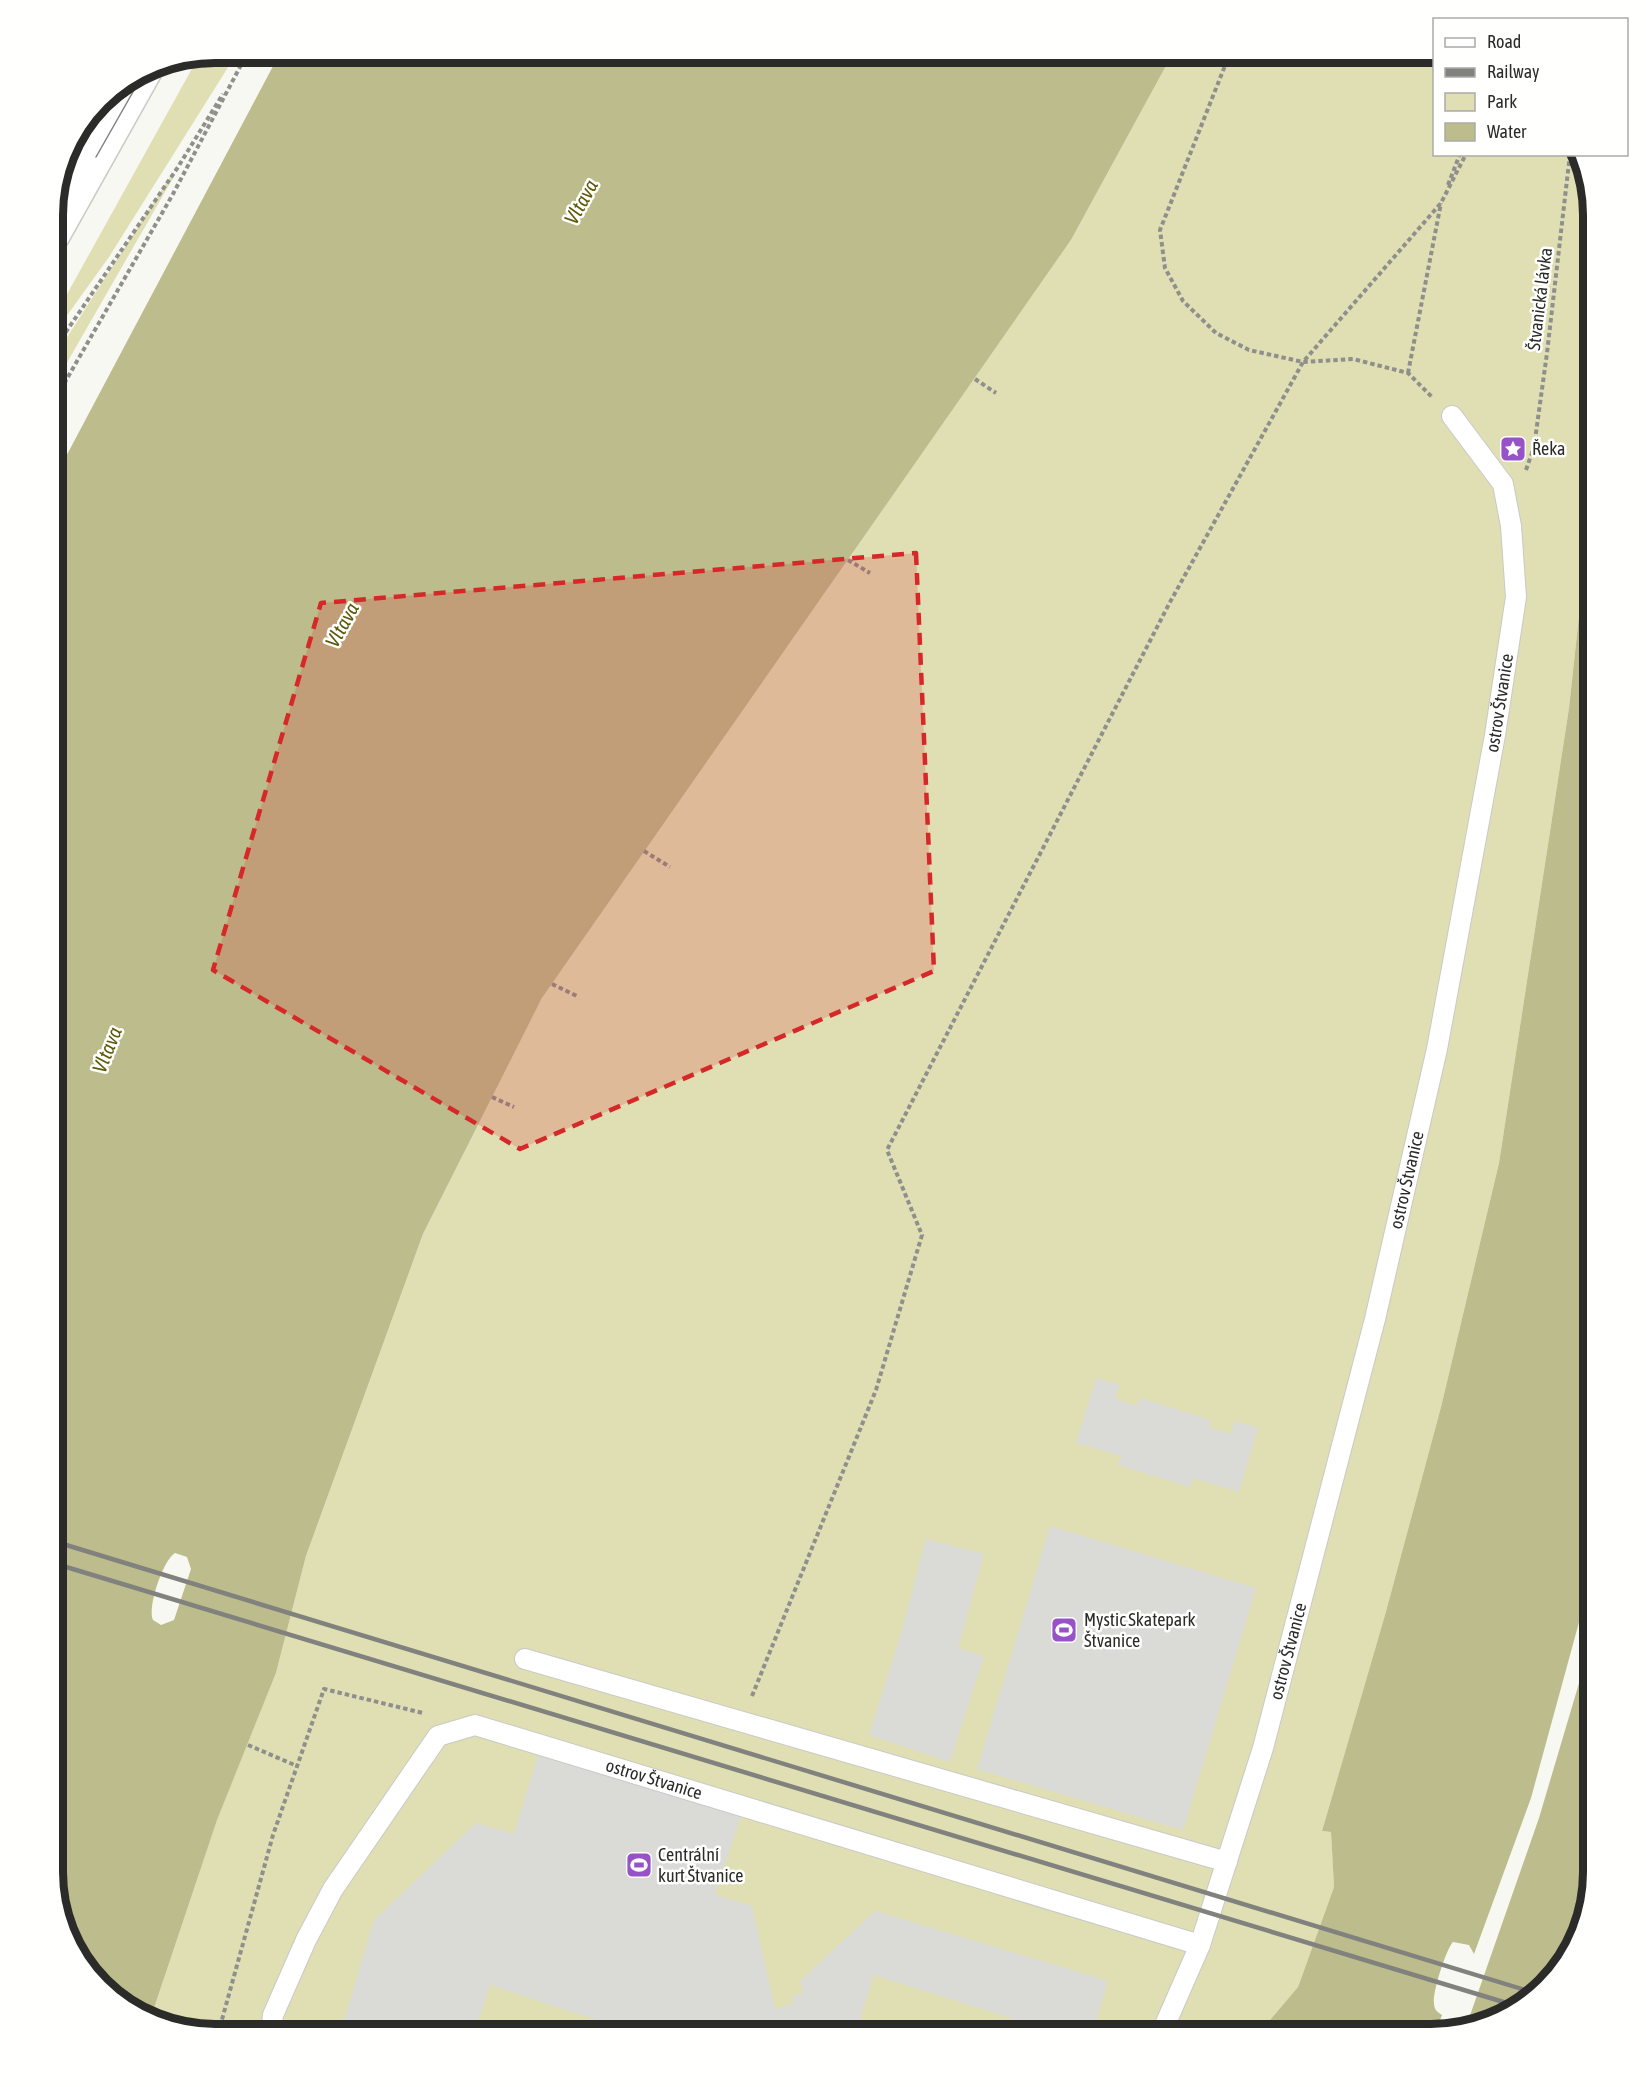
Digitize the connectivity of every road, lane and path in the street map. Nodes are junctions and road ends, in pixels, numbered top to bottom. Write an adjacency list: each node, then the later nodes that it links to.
1 (1226, 63): 10 (path)
2 (240, 65): 9 (path); 13 (path)
3 (137, 84): 8 (street)
4 (1459, 156): 7 (path)
5 (1465, 156): 7 (path)
6 (1570, 156): 16 (path, Štvanická lávka)
7 (1441, 203): 10 (path); 11 (path)
8 (63, 217)
9 (63, 336)
10 (1303, 362): 11 (path); 26 (path)
11 (1408, 373): 15 (path)
12 (975, 379): 14 (path)
13 (63, 386)
14 (996, 393)
15 (1452, 416): 30 (lane, ostrov Štvanice)
16 (1534, 447)
17 (848, 560): 18 (path)
18 (870, 573)
19 (644, 852): 20 (path)
20 (670, 867)
21 (552, 984): 22 (path)
22 (577, 996)
23 (492, 1097): 24 (path)
24 (514, 1107)
25 (525, 1659): 26 (lane)
26 (741, 1721): 30 (lane)
27 (475, 1725): 29 (path); 31 (lane, ostrov Štvanice); 33 (lane)
28 (248, 1745): 29 (path)
29 (297, 1766): 32 (path)
30 (1227, 1862): 31 (lane, ostrov Štvanice)
31 (1200, 1945): 34 (lane, ostrov Štvanice)
32 (221, 2024)
33 (272, 2024)
34 (1165, 2024)

